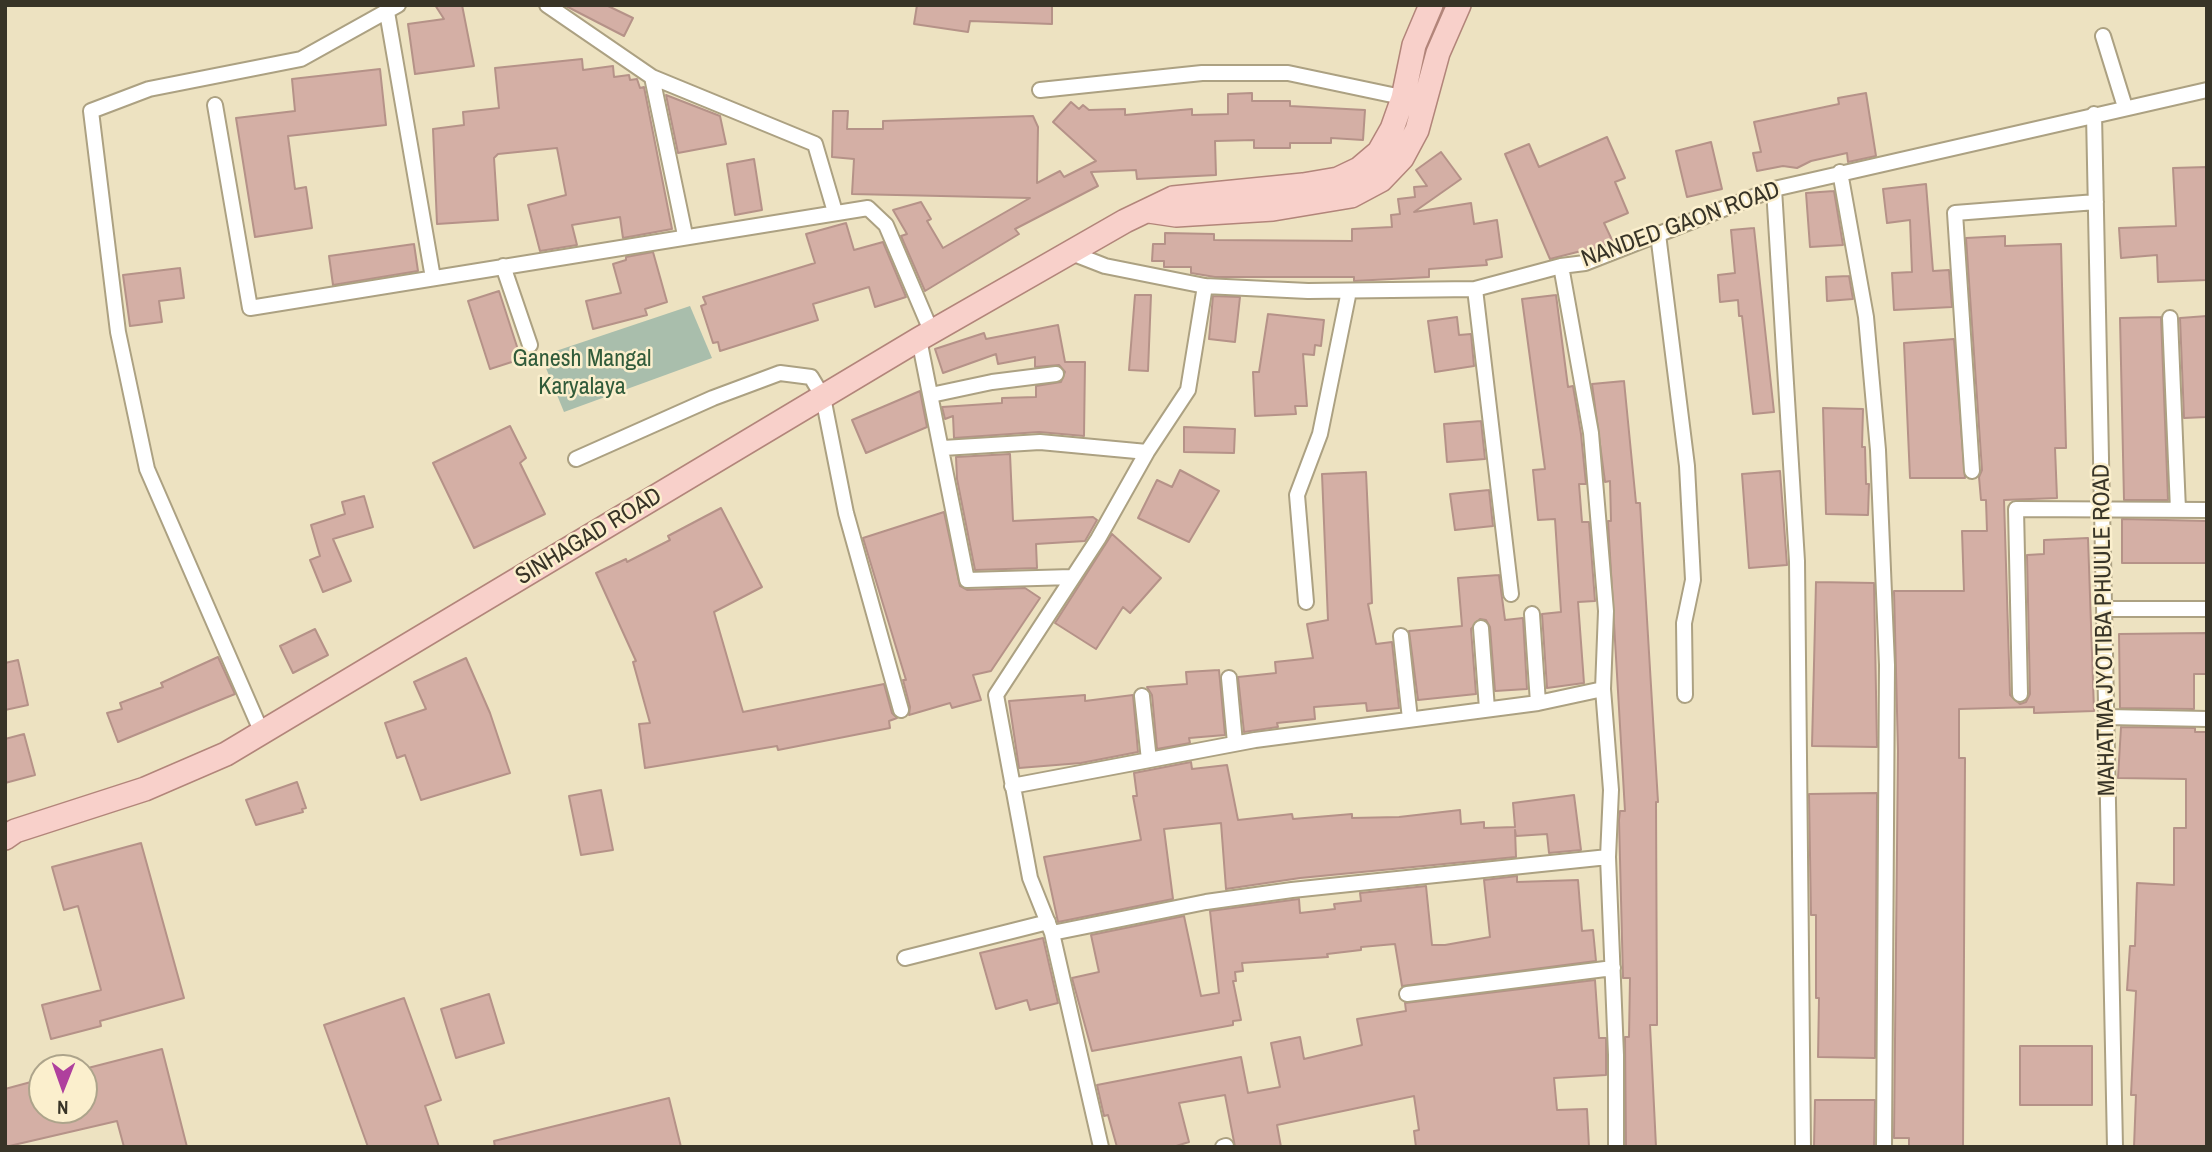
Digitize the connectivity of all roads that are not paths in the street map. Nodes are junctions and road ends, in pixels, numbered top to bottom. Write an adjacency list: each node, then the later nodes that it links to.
1 (547, 5): 6 (street)
2 (1432, 5): 9 (main road, SINHAGAD ROAD)
3 (1459, 5): 10 (main road)
4 (393, 8): 24 (street); 60 (street)
5 (2103, 36): 12 (street)
6 (652, 77): 18 (street); 20 (street)
7 (1040, 90): 9 (street)
8 (2207, 90): 12 (street, NANDED GAON ROAD)
9 (1403, 98): 10 (street); 17 (main road, SINHAGAD ROAD)
10 (1426, 102): 17 (main road)
11 (215, 105): 24 (street)
12 (2124, 107): 13 (street, NANDED GAON ROAD)
13 (2094, 114): 14 (street, NANDED GAON ROAD); 16 (street, MAHATMA JYOTIBA PHUULE ROAD)
14 (1840, 172): 15 (street, NANDED GAON ROAD); 73 (street)
15 (1774, 189): 19 (street, NANDED GAON ROAD); 72 (street)
16 (2096, 202): 37 (street); 38 (street, MAHATMA JYOTIBA PHUULE ROAD)
17 (1149, 211): 21 (main road, SINHAGAD ROAD)
18 (835, 212): 20 (street); 29 (street)
19 (1658, 234): 23 (street, NANDED GAON ROAD); 52 (street)
20 (685, 235): 22 (street)
21 (1069, 251): 25 (street, NANDED GAON ROAD); 29 (main road, SINHAGAD ROAD)
22 (503, 266): 24 (street); 30 (street)
23 (1561, 266): 26 (street, NANDED GAON ROAD); 50 (street)
24 (433, 278)
25 (1205, 286): 27 (street, NANDED GAON ROAD); 35 (street)
26 (1475, 289): 27 (street, NANDED GAON ROAD); 42 (street)
27 (1349, 290): 43 (street)
28 (2170, 318): 39 (street)
29 (926, 336): 32 (street); 33 (main road, SINHAGAD ROAD)
30 (530, 345)
31 (1056, 373): 32 (street)
32 (931, 395): 34 (street)
33 (823, 397): 36 (street); 56 (street); 60 (main road, SINHAGAD ROAD)
34 (943, 448): 35 (street); 41 (street)
35 (1147, 452): 41 (street)
36 (576, 459)
37 (1972, 471)
38 (2103, 510): 39 (street); 44 (street, MAHATMA JYOTIBA PHUULE ROAD); 51 (street)
39 (2178, 510): 40 (street)
40 (2207, 510)
41 (1072, 578): 63 (street)
42 (1511, 594)
43 (1306, 602)
44 (2105, 609): 45 (street); 57 (street, MAHATMA JYOTIBA PHUULE ROAD)
45 (2207, 609)
46 (1532, 614): 54 (street)
47 (1481, 628): 55 (street)
48 (1401, 636): 58 (street)
49 (1229, 678): 61 (street)
50 (1603, 689): 54 (street); 65 (street)
51 (2020, 694)
52 (1685, 695)
53 (1142, 696): 62 (street)
54 (1538, 703): 55 (street)
55 (1487, 709): 58 (street)
56 (901, 710)
57 (2107, 718): 59 (street); 74 (street, MAHATMA JYOTIBA PHUULE ROAD)
58 (1410, 719): 61 (street)
59 (2207, 719)
60 (262, 733): 64 (main road, SINHAGAD ROAD)
61 (1235, 743): 62 (street)
62 (1149, 760): 63 (street)
63 (1012, 786): 66 (street)
64 (8, 833)
65 (1608, 858): 66 (street); 68 (street)
66 (1050, 927): 67 (street); 70 (street)
67 (905, 958)
68 (1613, 968): 69 (street); 71 (street)
69 (1407, 994)
70 (1101, 1147)
71 (1616, 1147)
72 (1803, 1147)
73 (1884, 1147)
74 (2115, 1147)

